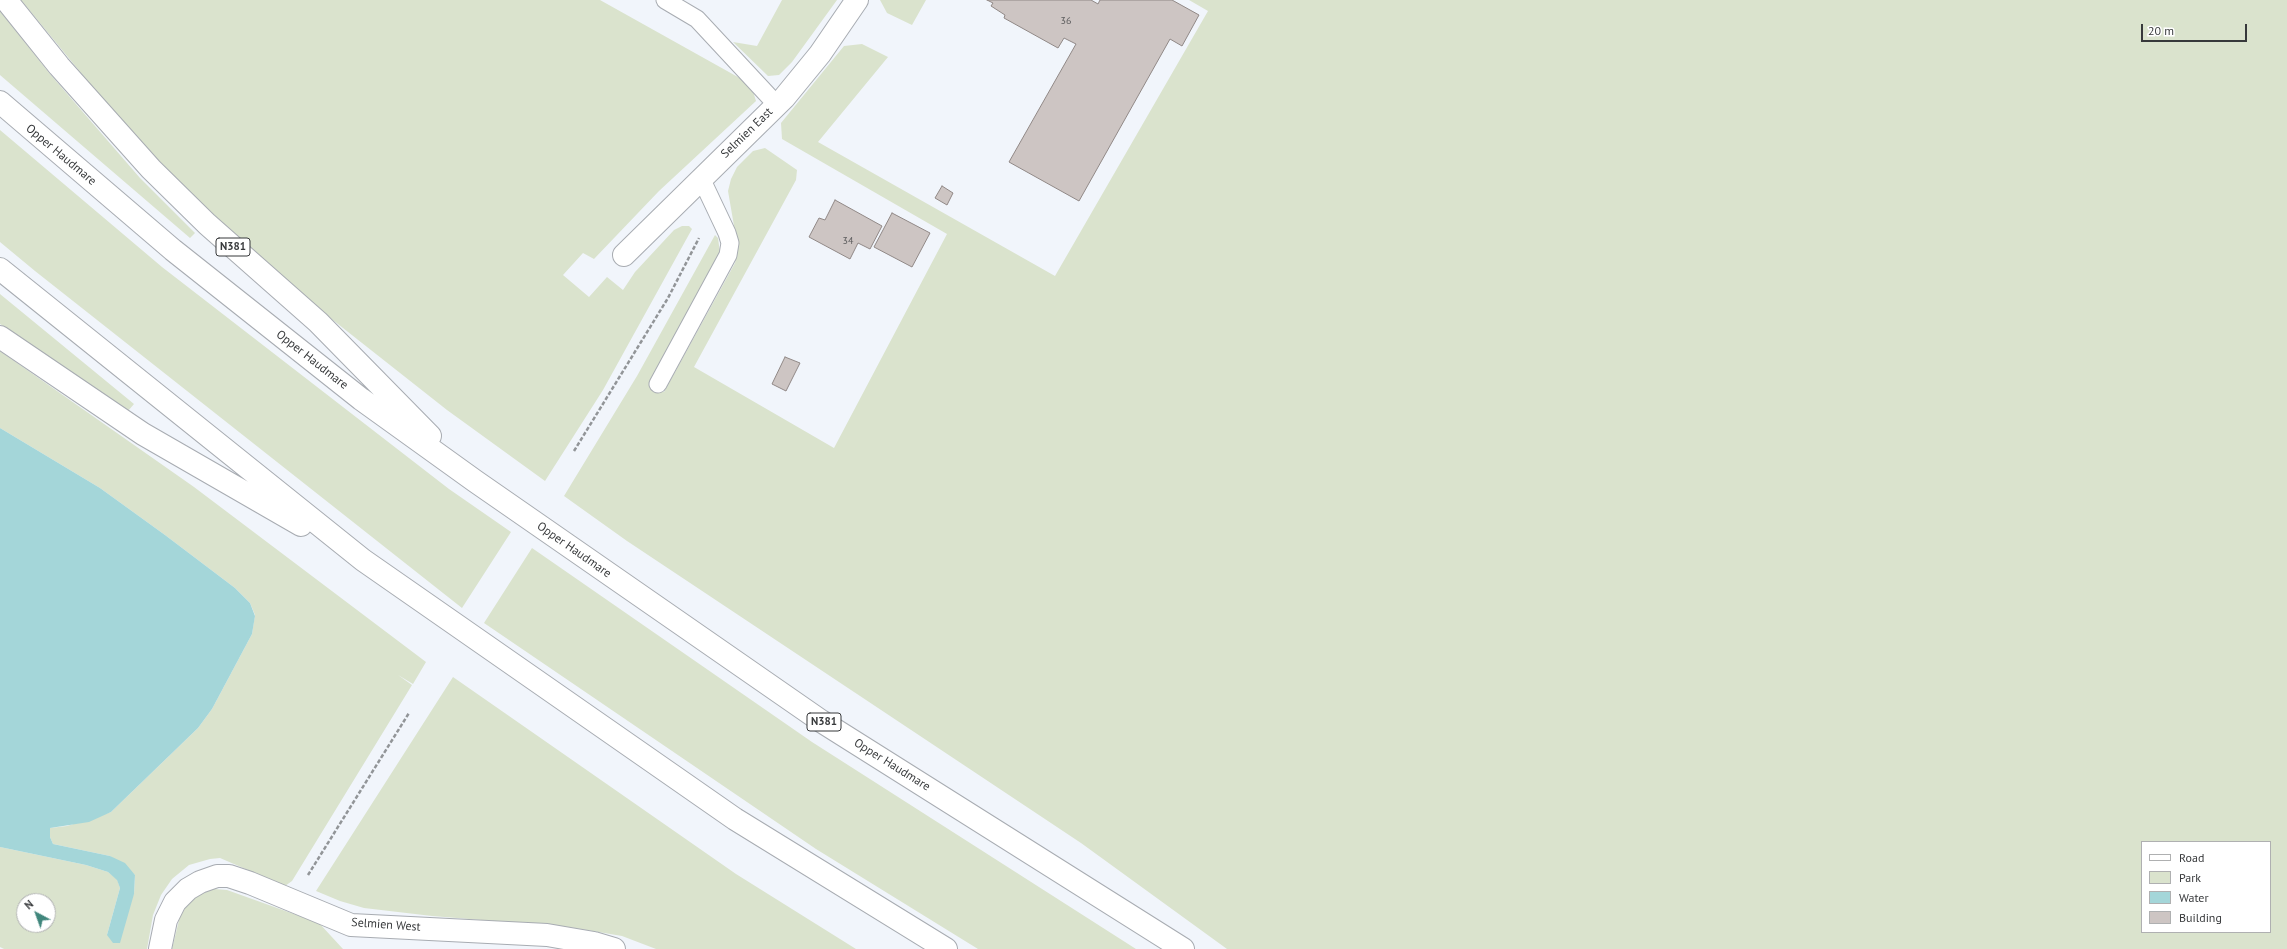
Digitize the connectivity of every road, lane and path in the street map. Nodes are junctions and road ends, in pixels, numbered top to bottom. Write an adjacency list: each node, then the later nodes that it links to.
1 (6, 0): 13 (main road, N381)
2 (665, 0): 5 (lane)
3 (857, 0): 5 (main road, Selmien East)
4 (0, 102): 13 (main road, Opper Haudmare / N381)
5 (778, 105): 6 (main road, Selmien East)
6 (701, 178): 8 (main road, Selmien East); 11 (lane)
7 (702, 233): 12 (path)
8 (624, 255)
9 (0, 269): 14 (main road)
10 (0, 337): 14 (main road)
11 (658, 384)
12 (574, 451)
13 (475, 481): 20 (main road, Opper Haudmare / N381)
14 (363, 560): 19 (main road)
15 (409, 713): 16 (path)
16 (292, 901): 17 (main road, Selmien West); 18 (main road, Selmien West)
17 (160, 949)
18 (614, 949)
19 (946, 949)
20 (1183, 949)

